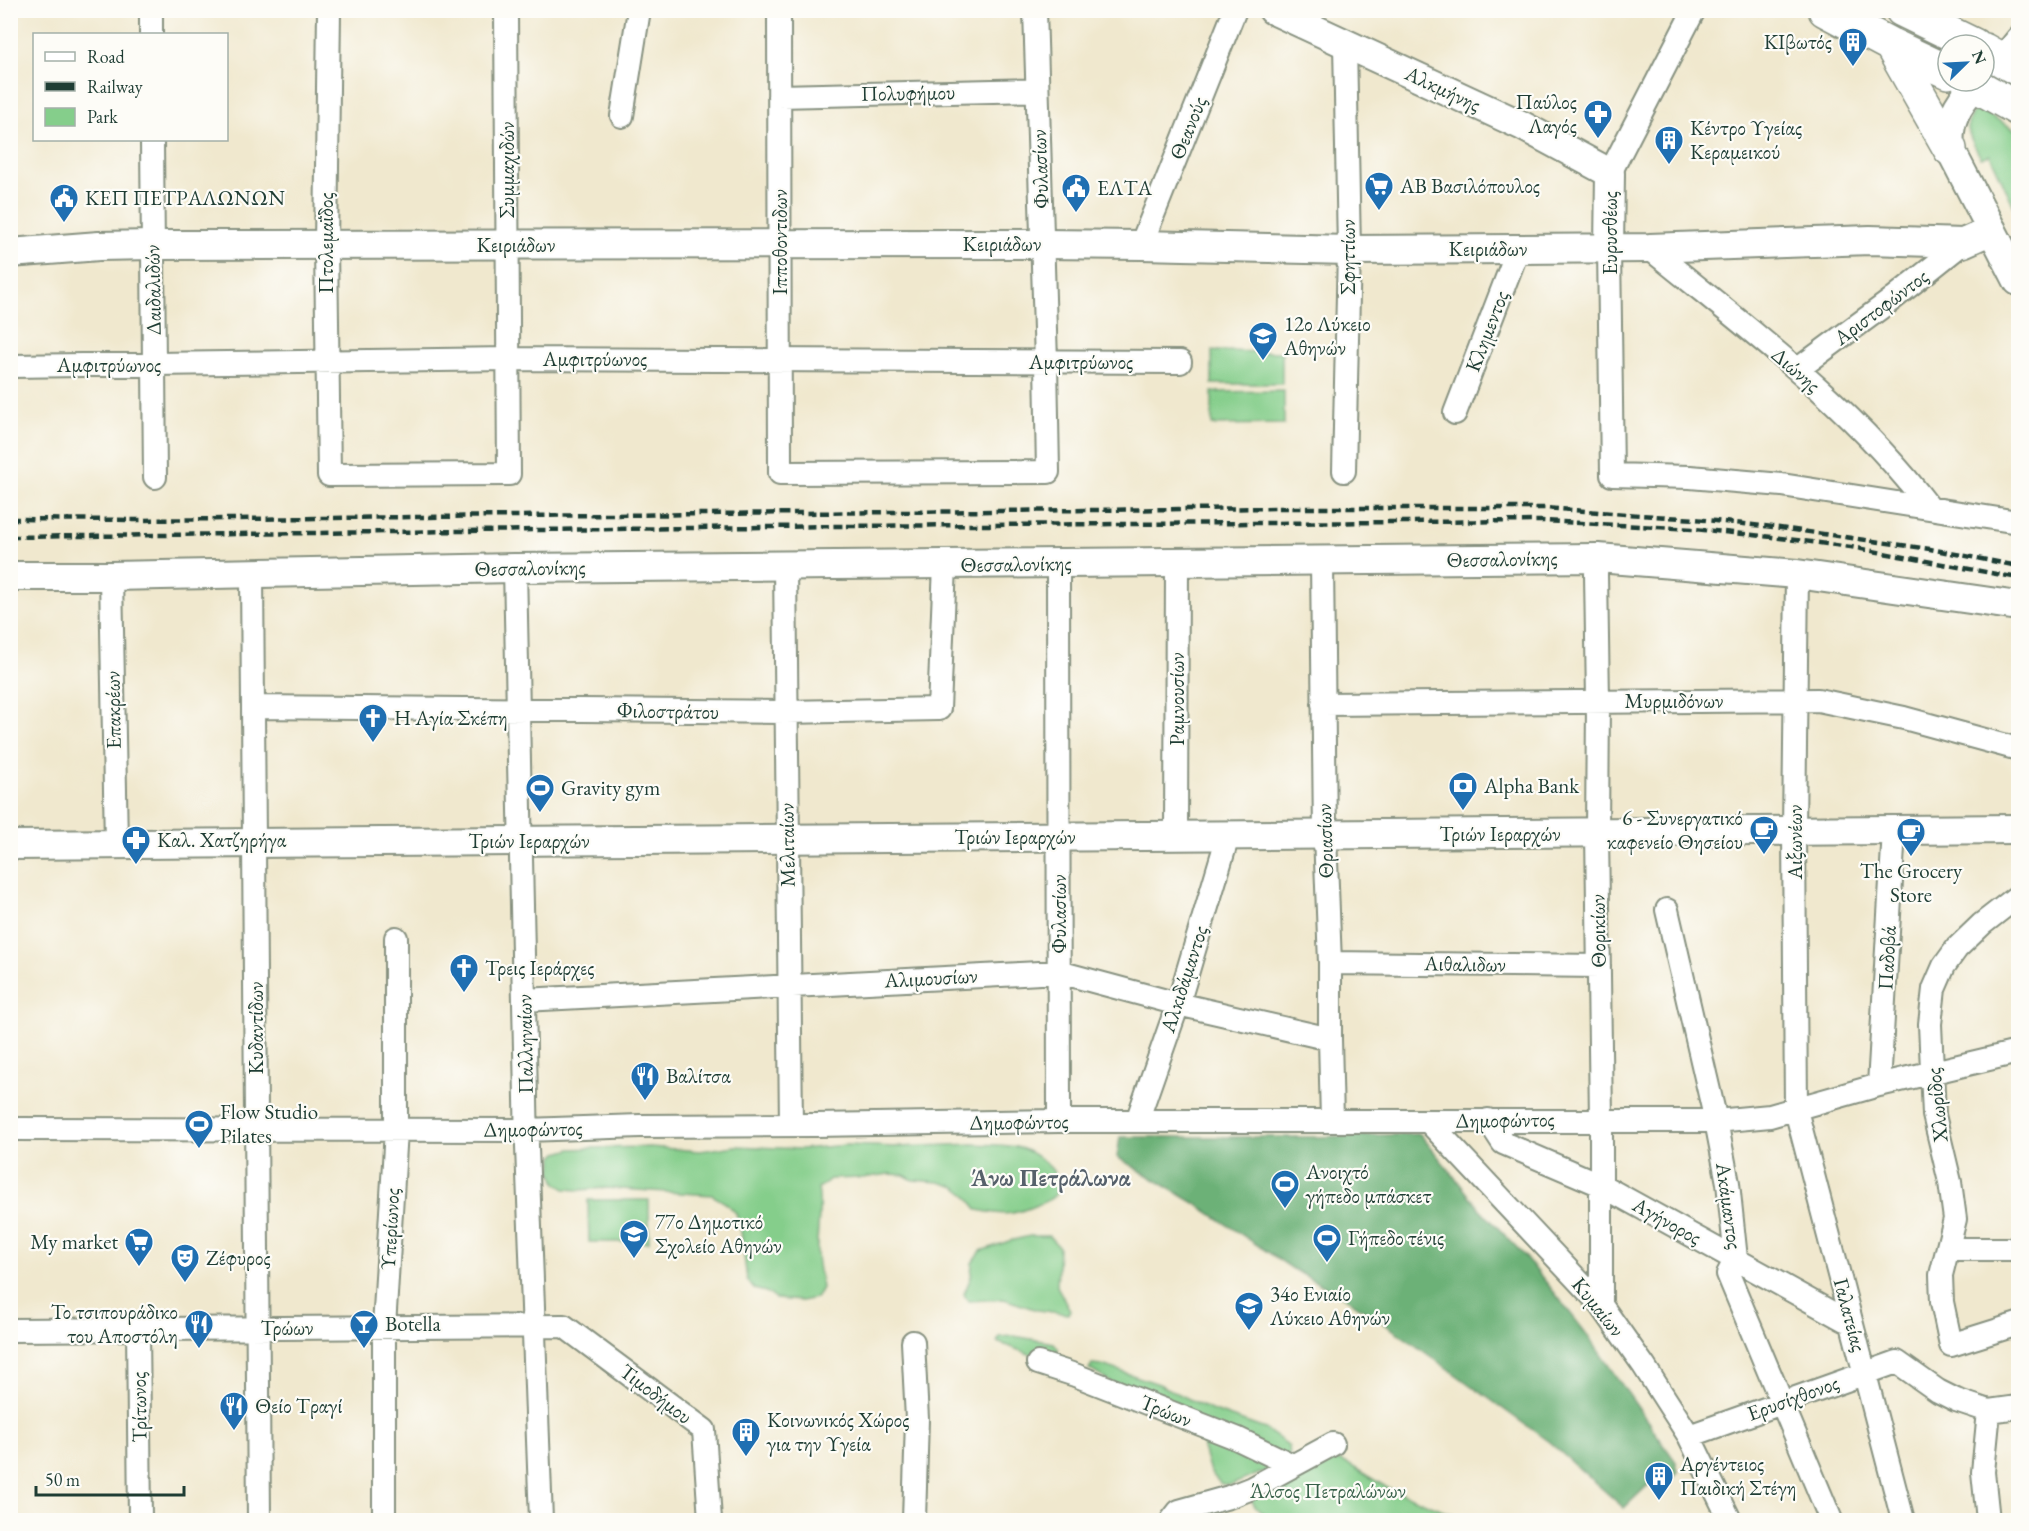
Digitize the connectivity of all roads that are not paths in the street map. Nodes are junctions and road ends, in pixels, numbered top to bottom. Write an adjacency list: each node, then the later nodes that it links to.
1 (151, 10): 12 (street)
2 (328, 10): 32 (street, Πτολεμαΐδος)
3 (506, 10): 33 (street, Συμμαχιδών)
4 (639, 10): 22 (street)
5 (779, 10): 20 (street, Ιπποθοντιδων)
6 (1035, 10): 18 (street, Φυλασίων)
7 (1235, 10): 31 (street, Θεανούς)
8 (1273, 10): 14 (street, Αλκμήνης)
9 (1694, 10): 25 (street, Ευρυσθέως)
10 (1825, 10): 15 (main road)
11 (1902, 10): 13 (main road)
12 (151, 33)
13 (1937, 33)
14 (1345, 44): 25 (street, Αλκμήνης); 37 (street, Σφηττίων)
15 (1891, 45): 16 (main road); 24 (main road)
16 (1936, 55)
17 (1996, 78): 21 (main road)
18 (1037, 90): 20 (street, Πολυφήμου); 29 (street, Φυλασίων)
19 (1968, 93): 24 (street)
20 (779, 96): 28 (street, Ιπποθοντιδων)
21 (2019, 109)
22 (622, 116)
23 (152, 141): 30 (street, Δαιδαλιδών)
24 (1950, 149): 26 (street)
25 (1610, 172): 34 (street, Ευρυσθέως)
26 (1992, 230): 27 (street, Κειριάδων); 39 (street)
27 (1963, 243): 35 (street, Κειριάδων); 47 (street, Αριστοφώντος)
28 (780, 244): 29 (street, Κειριάδων); 33 (street, Κειριάδων); 41 (street, Ιπποθοντιδων)
29 (1043, 244): 31 (street, Κειριάδων); 43 (street, Φυλασίων)
30 (152, 245): 32 (street, Κειριάδων); 38 (street, Κειριάδων); 45 (street, Δαιδαλιδών)
31 (1141, 245): 37 (street, Κειριάδων)
32 (326, 246): 33 (street, Κειριάδων); 42 (street, Πτολεμαΐδος)
33 (508, 246): 40 (street, Συμμαχιδών)
34 (1609, 248): 35 (street, Κειριάδων); 36 (street, Κειριάδων); 53 (street, Ευρυσθέως)
35 (1649, 248): 47 (street, Διώνης)
36 (1518, 249): 37 (street, Κειριάδων); 48 (street, Κλημεντος)
37 (1349, 250): 49 (street, Σφηττίων)
38 (10, 254)
39 (2018, 280)
40 (508, 359): 41 (street, Αμφιτρύωνος); 42 (street, Αμφιτρύωνος); 51 (street, Συμμαχιδών)
41 (779, 360): 43 (street, Αμφιτρύωνος); 50 (street, Ιπποθοντιδων)
42 (327, 362): 45 (street, Αμφιτρύωνος); 51 (street, Πτολεμαΐδος)
43 (1046, 362): 44 (street, Αμφιτρύωνος); 50 (street, Φυλασίων)
44 (1180, 362)
45 (154, 365): 46 (street, Αμφιτρύωνος); 52 (street, Δαιδαλιδών)
46 (10, 366)
47 (1798, 369): 53 (street, Διώνης)
48 (1455, 412)
49 (1344, 471)
50 (1048, 472)
51 (329, 475)
52 (155, 477)
53 (1929, 507): 54 (street)
54 (2019, 522)
55 (1598, 558): 57 (street, Θεσσαλονίκης); 63 (street, Θεσσαλονίκης); 68 (street, Θορικίων)
56 (1177, 562): 57 (street, Θεσσαλονίκης); 58 (street, Θεσσαλονίκης); 79 (street, Ραμνουσίων)
57 (1322, 562): 69 (street, Θριασίων)
58 (1058, 563): 60 (street, Θεσσαλονίκης); 81 (street, Φυλασίων)
59 (785, 565): 60 (street, Θεσσαλονίκης); 61 (street, Θεσσαλονίκης); 72 (street, Μελιταίων)
60 (945, 565): 72 (street, Φιλοστράτου)
61 (515, 568): 62 (street, Θεσσαλονίκης); 71 (street, Παλληναίων)
62 (252, 572): 65 (street, Θεσσαλονίκης); 70 (street, Κυδαντίδων)
63 (1797, 574): 66 (street, Θεσσαλονίκης); 67 (street, Αιξωνέων)
64 (10, 576): 65 (street, Θεσσαλονίκης)
65 (111, 576): 85 (street, Επακρέων)
66 (2019, 606)
67 (1795, 700): 68 (street, Μυρμιδόνων); 73 (street, Μυρμιδόνων); 75 (street, Αιξωνέων)
68 (1598, 701): 69 (street, Μυρμιδόνων); 77 (street, Θορικίων)
69 (1323, 704): 78 (street, Θριασίων)
70 (253, 707): 71 (street, Φιλοστράτου); 84 (street, Κυδαντίδων)
71 (518, 709): 72 (street, Φιλοστράτου); 83 (street, Παλληναίων)
72 (786, 712): 82 (street, Μελιταίων)
73 (2019, 749)
74 (2019, 830): 76 (street, Τριών Ιεραρχών)
75 (1794, 831): 76 (street, Τριών Ιεραρχών); 77 (street, Τριών Ιεραρχών); 100 (street, Αιξωνέων)
76 (1894, 831): 99 (street, Παδοβά)
77 (1597, 833): 78 (street, Τριών Ιεραρχών); 91 (street, Θορικίων)
78 (1324, 835): 80 (street, Τριών Ιεραρχών); 90 (street, Θριασίων)
79 (1176, 836): 80 (street, Τριών Ιεραρχών); 81 (street, Τριών Ιεραρχών)
80 (1228, 836): 95 (street, Αλκιδάμαντος)
81 (1058, 837): 82 (street, Τριών Ιεραρχών); 92 (street, Φυλασίων)
82 (787, 839): 83 (street, Τριών Ιεραρχών); 93 (street, Μελιταίων)
83 (521, 841): 84 (street, Τριών Ιεραρχών); 94 (street, Παλληναίων)
84 (254, 843): 85 (street, Τριών Ιεραρχών); 110 (street, Κυδαντίδων)
85 (116, 844): 86 (street, Τριών Ιεραρχών)
86 (10, 845)
87 (2019, 896): 98 (street, Χλωρίδος)
88 (1667, 910): 107 (street, Ακάμαντος)
89 (396, 938): 111 (street, Υπερίωνος)
90 (1330, 963): 91 (street, Αιθαλιδων); 96 (street, Θριασίων)
91 (1599, 966): 101 (street, Θορικίων)
92 (1059, 972): 93 (street, Αλιμουσίων); 95 (street, Αλιμουσίων); 104 (street, Φυλασίων)
93 (789, 985): 94 (street, Αλιμουσίων); 108 (street, Μελιταίων)
94 (524, 1000): 112 (street, Παλληναίων)
95 (1178, 1004): 96 (street, Αλιμουσίων); 105 (street, Αλκιδάμαντος)
96 (1329, 1039): 102 (street, Θριασίων)
97 (2019, 1052): 98 (street, Δημοφώντος)
98 (1932, 1072): 99 (street, Δημοφώντος); 115 (street, Χλωρίδος)
99 (1879, 1085): 100 (street, Δημοφώντος)
100 (1796, 1110): 107 (street, Δημοφώντος); 118 (street, Γαλατείας)
101 (1601, 1119): 103 (street, Δημοφώντος); 107 (street, Δημοφώντος); 113 (street, Θορικίων)
102 (1332, 1120): 105 (street, Δημοφώντος); 106 (street, Δημοφώντος)
103 (1488, 1120): 106 (street, Δημοφώντος); 113 (street, Αγήνορος)
104 (1059, 1121): 105 (street, Δημοφώντος); 108 (street, Δημοφώντος)
105 (1137, 1121)
106 (1428, 1121): 117 (street, Κυμαίων)
107 (1716, 1121): 116 (street, Ακάμαντος)
108 (791, 1125): 112 (street, Δημοφώντος)
109 (10, 1129): 110 (street, Δημοφώντος)
110 (256, 1130): 111 (street, Δημοφώντος); 123 (street, Κυδαντίδων)
111 (396, 1130): 112 (street, Δημοφώντος); 122 (street, Υπερίωνος)
112 (526, 1130): 120 (street, Παλληναίων)
113 (1601, 1185): 116 (street, Αγήνορος); 117 (street, Θορικίων)
114 (2019, 1247): 115 (street)
115 (1948, 1249): 119 (street, Χλωρίδος)
116 (1736, 1259): 118 (street, Αγήνορος); 129 (street, Ακάμαντος)
117 (1600, 1305): 132 (street, Κυμαίων)
118 (1850, 1319): 128 (street, Γαλατείας)
119 (2019, 1324)
120 (534, 1326): 121 (street, Τρώων); 122 (street, Τρώων); 138 (street, Παλληναίων)
121 (564, 1326): 139 (street, Τιμοδήμου)
122 (384, 1327): 123 (street, Τρώων); 137 (street, Υπερίωνος)
123 (258, 1328): 124 (street, Τρώων); 136 (street, Κυδαντίδων)
124 (138, 1329): 125 (street, Τρώων); 135 (street, Τρίτωνος)
125 (10, 1330)
126 (913, 1342): 140 (street)
127 (1038, 1363): 134 (street, Τρώων)
128 (1864, 1372): 129 (street, Ερυσίχθονος); 131 (street, Ερυσίχθονος); 144 (street, Γαλατείας)
129 (1781, 1403): 132 (street, Ερυσίχθονος); 143 (street, Ακάμαντος)
130 (2019, 1407): 131 (street)
131 (1989, 1411): 145 (street)
132 (1689, 1436): 142 (street, Κυμαίων)
133 (1333, 1444): 134 (street)
134 (1292, 1465): 141 (street)
135 (140, 1521)
136 (259, 1521)
137 (384, 1521)
138 (541, 1521)
139 (710, 1521)
140 (914, 1521)
141 (1172, 1521)
142 (1730, 1521)
143 (1831, 1521)
144 (1903, 1521)
145 (1988, 1521)

